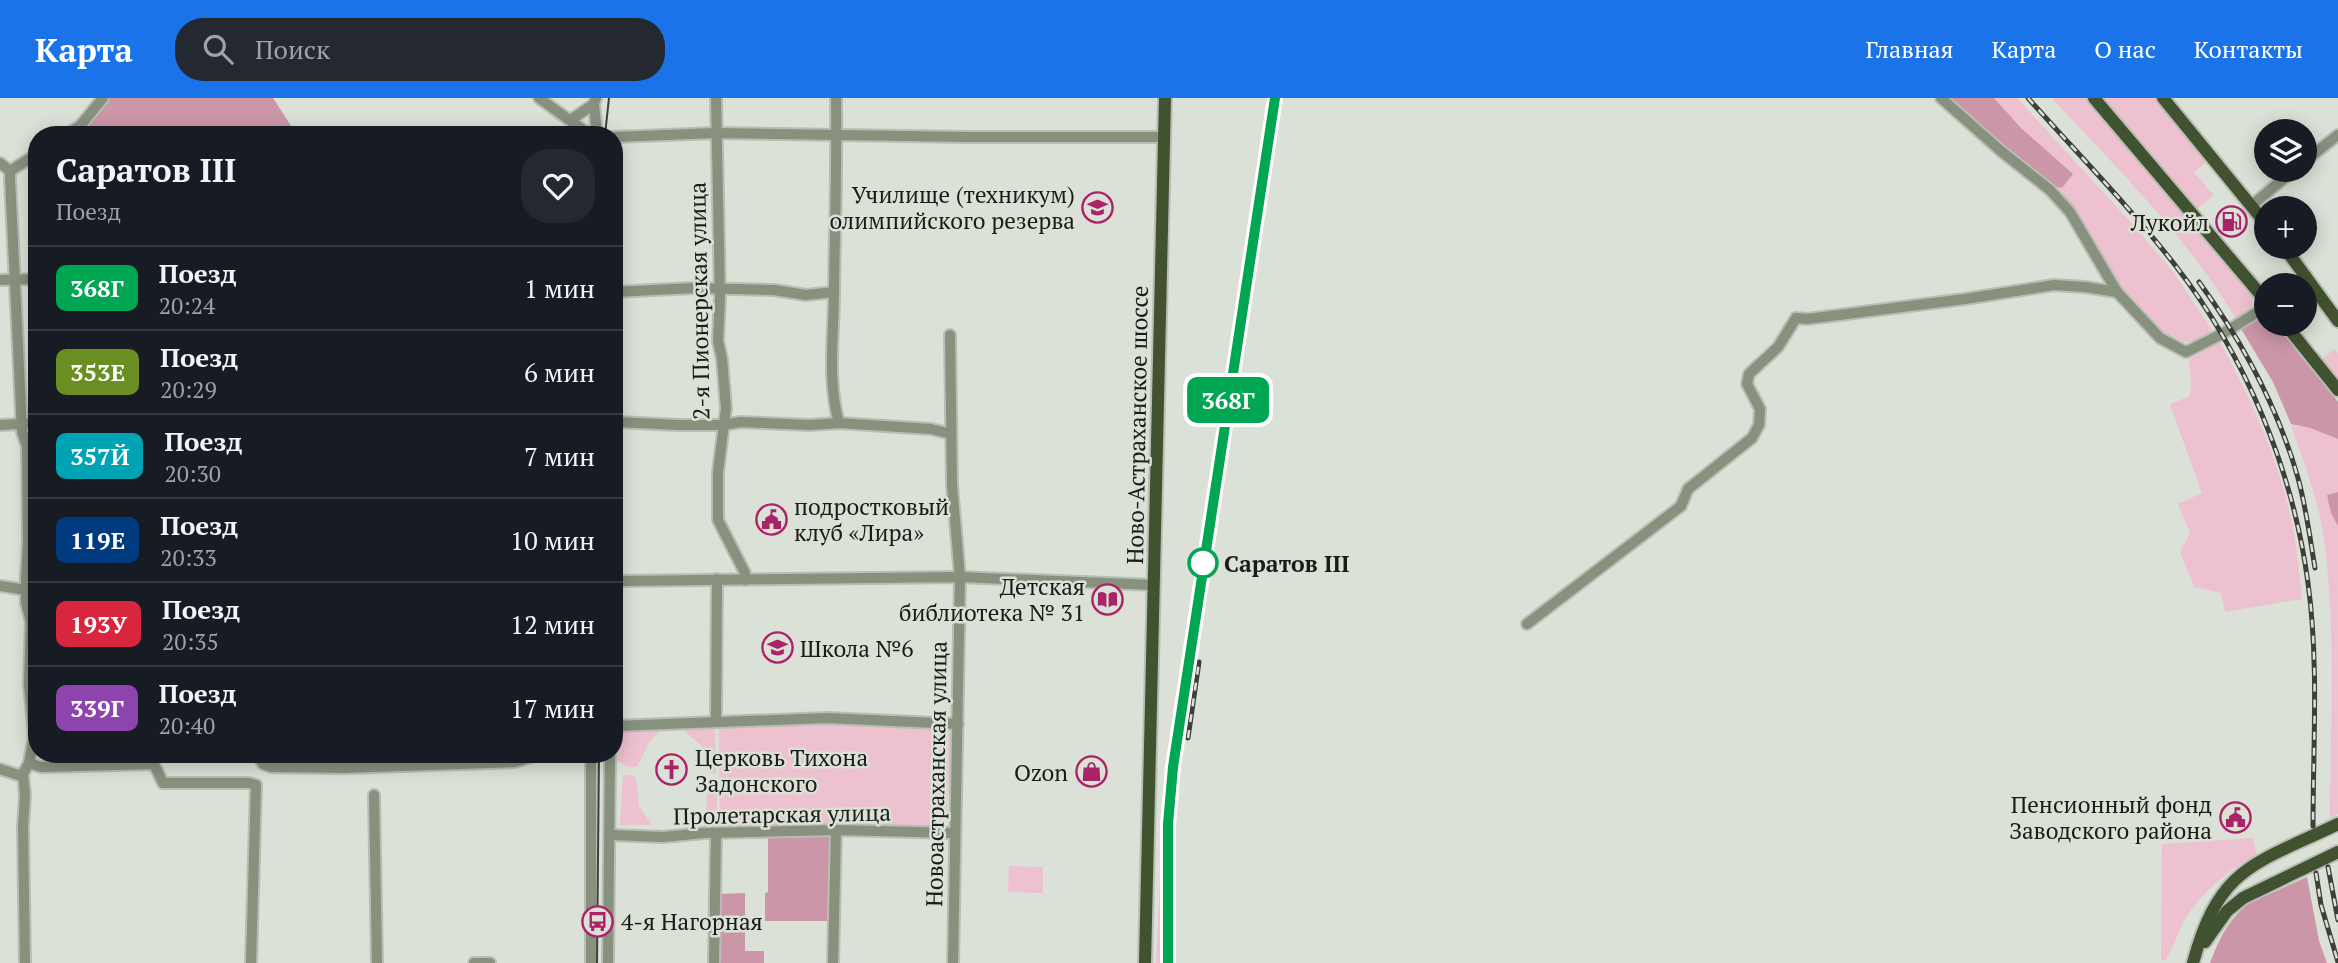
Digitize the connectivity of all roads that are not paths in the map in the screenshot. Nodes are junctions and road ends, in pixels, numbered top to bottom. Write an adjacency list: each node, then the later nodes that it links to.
1 (103, 98): 11 (street)
2 (539, 98): 10 (street)
3 (716, 98): 14 (street, 2-я Пионерская улица)
4 (836, 98): 15 (street)
5 (1165, 98): 18 (main road, Ново-Астраханское шоссе)
6 (1941, 98): 36 (street)
7 (2094, 98): 31 (main road)
8 (2163, 98): 24 (main road)
9 (595, 101): 10 (street); 13 (street)
10 (572, 119): 12 (street)
11 (81, 126)
12 (580, 126)
13 (596, 126)
14 (716, 133): 15 (street); 17 (street); 32 (street, 2-я Пионерская улица)
15 (837, 135): 18 (street); 35 (street)
16 (2338, 135): 19 (street)
17 (623, 137)
18 (1164, 137): 54 (main road, Ново-Астраханское шоссе)
19 (2317, 152)
20 (28, 159): 22 (street)
21 (0, 163): 22 (street)
22 (9, 171): 30 (street)
23 (2280, 182): 24 (street)
24 (2252, 205): 25 (main road)
25 (2254, 208)
26 (2293, 259): 27 (main road)
27 (2304, 273)
28 (0, 280): 30 (street)
29 (28, 280): 30 (street)
30 (15, 281): 44 (street)
31 (2254, 287)
32 (719, 289): 34 (street); 35 (street); 47 (street, 2-я Пионерская улица)
33 (2317, 291): 38 (main road)
34 (623, 292)
35 (834, 292): 43 (street)
36 (2117, 292): 37 (street); 57 (street)
37 (2254, 314)
38 (2338, 321)
39 (950, 335): 48 (street, Новоастраханская улица)
40 (2295, 336): 41 (main road)
41 (2338, 390)
42 (623, 422): 47 (street)
43 (839, 423): 47 (street); 48 (street)
44 (22, 424): 45 (street); 46 (street); 49 (street)
45 (28, 424)
46 (0, 425)
47 (723, 425): 53 (street, 2-я Пионерская улица)
48 (951, 434): 50 (street, Новоастраханская улица)
49 (28, 482)
50 (960, 577): 53 (street); 54 (street); 59 (street, Новоастраханская улица)
51 (717, 579): 52 (street); 53 (street); 58 (street)
52 (623, 580)
53 (745, 580)
54 (1154, 585): 87 (main road, Ново-Астраханское шоссе)
55 (0, 586): 56 (street)
56 (28, 589)
57 (1527, 624)
58 (716, 721): 59 (street); 60 (street)
59 (958, 724): 74 (street, Новоастраханская улица)
60 (623, 726)
61 (29, 763): 62 (street); 69 (street)
62 (98, 763)
63 (156, 763): 78 (street)
64 (266, 763): 65 (street)
65 (364, 763)
66 (591, 763): 82 (street)
67 (610, 763): 75 (street)
68 (0, 769): 69 (street)
69 (23, 774): 77 (street)
70 (374, 795): 79 (street)
71 (2338, 824): 88 (main road)
72 (836, 831): 73 (street, Пролетарская улица); 74 (street, Пролетарская улица); 85 (street)
73 (716, 834): 75 (street, Пролетарская улица); 84 (street)
74 (956, 834): 86 (street, Новоастраханская улица)
75 (610, 835): 83 (street)
76 (2338, 852): 88 (main road)
77 (25, 963)
78 (251, 963)
79 (377, 963)
80 (474, 963): 81 (street)
81 (491, 963)
82 (591, 963)
83 (608, 963)
84 (714, 963)
85 (833, 963)
86 (954, 963)
87 (1145, 963)
88 (2194, 963)

